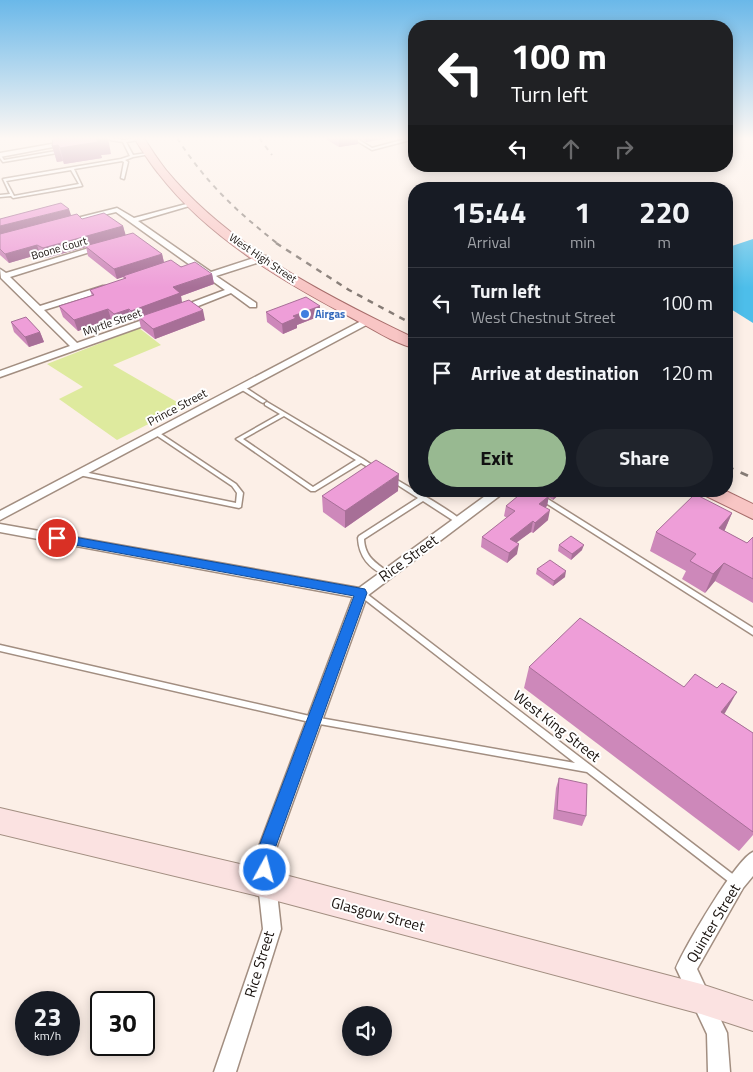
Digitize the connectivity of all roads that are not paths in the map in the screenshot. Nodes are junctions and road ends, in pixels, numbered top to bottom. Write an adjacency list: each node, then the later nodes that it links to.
1 (8, 188): 4 (lane)
2 (68, 188): 4 (lane)
3 (177, 188): 6 (main road, West High Street)
4 (12, 195): 5 (lane)
5 (0, 196)
6 (192, 204): 7 (street); 12 (main road, West High Street)
7 (132, 221): 8 (street); 9 (street)
8 (54, 225)
9 (150, 233): 10 (street); 13 (street)
10 (141, 236)
11 (113, 244): 15 (street, Boone Court)
12 (263, 258): 16 (street); 21 (main road, West High Street)
13 (189, 260): 14 (street); 16 (street)
14 (180, 263)
15 (2, 274): 20 (street)
16 (210, 275): 18 (street)
17 (115, 285): 20 (street)
18 (232, 290): 19 (street); 23 (street, Myrtle Street)
19 (253, 305)
20 (40, 310): 23 (street)
21 (367, 321): 22 (main road, West High Street); 25 (street, Prince Street)
22 (408, 341)
23 (76, 347): 24 (street, Myrtle Street)
24 (0, 374)
25 (241, 388): 26 (lane); 27 (street, Prince Street)
26 (284, 414): 28 (lane); 28 (lane)
27 (156, 432): 29 (street, Prince Street); 29 (lane)
28 (361, 460): 30 (lane)
29 (79, 473): 36 (street, Prince Street)
30 (408, 489)
31 (492, 497): 37 (street, Rice Street)
32 (539, 497): 41 (lane)
33 (723, 497): 35 (main road)
34 (423, 498): 37 (lane); 39 (lane)
35 (753, 512)
36 (0, 516)
37 (459, 521): 39 (street, Rice Street)
38 (0, 528): 40 (street)
39 (386, 574): 40 (street, Rice Street)
40 (361, 593): 43 (street, Rice Street); 44 (lane, West King Street)
41 (753, 632)
42 (0, 648): 43 (lane)
43 (314, 720): 44 (lane); 48 (street, Rice Street)
44 (590, 769): 47 (lane, West King Street)
45 (0, 821): 48 (street, Glasgow Street)
46 (753, 861): 47 (street, Quinter Street)
47 (737, 882): 49 (street, Quinter Street)
48 (266, 884): 49 (street, Glasgow Street); 51 (street, Rice Street)
49 (701, 999): 50 (street, Glasgow Street); 52 (street, Quinter Street)
50 (753, 1016)
51 (225, 1072)
52 (719, 1072)

